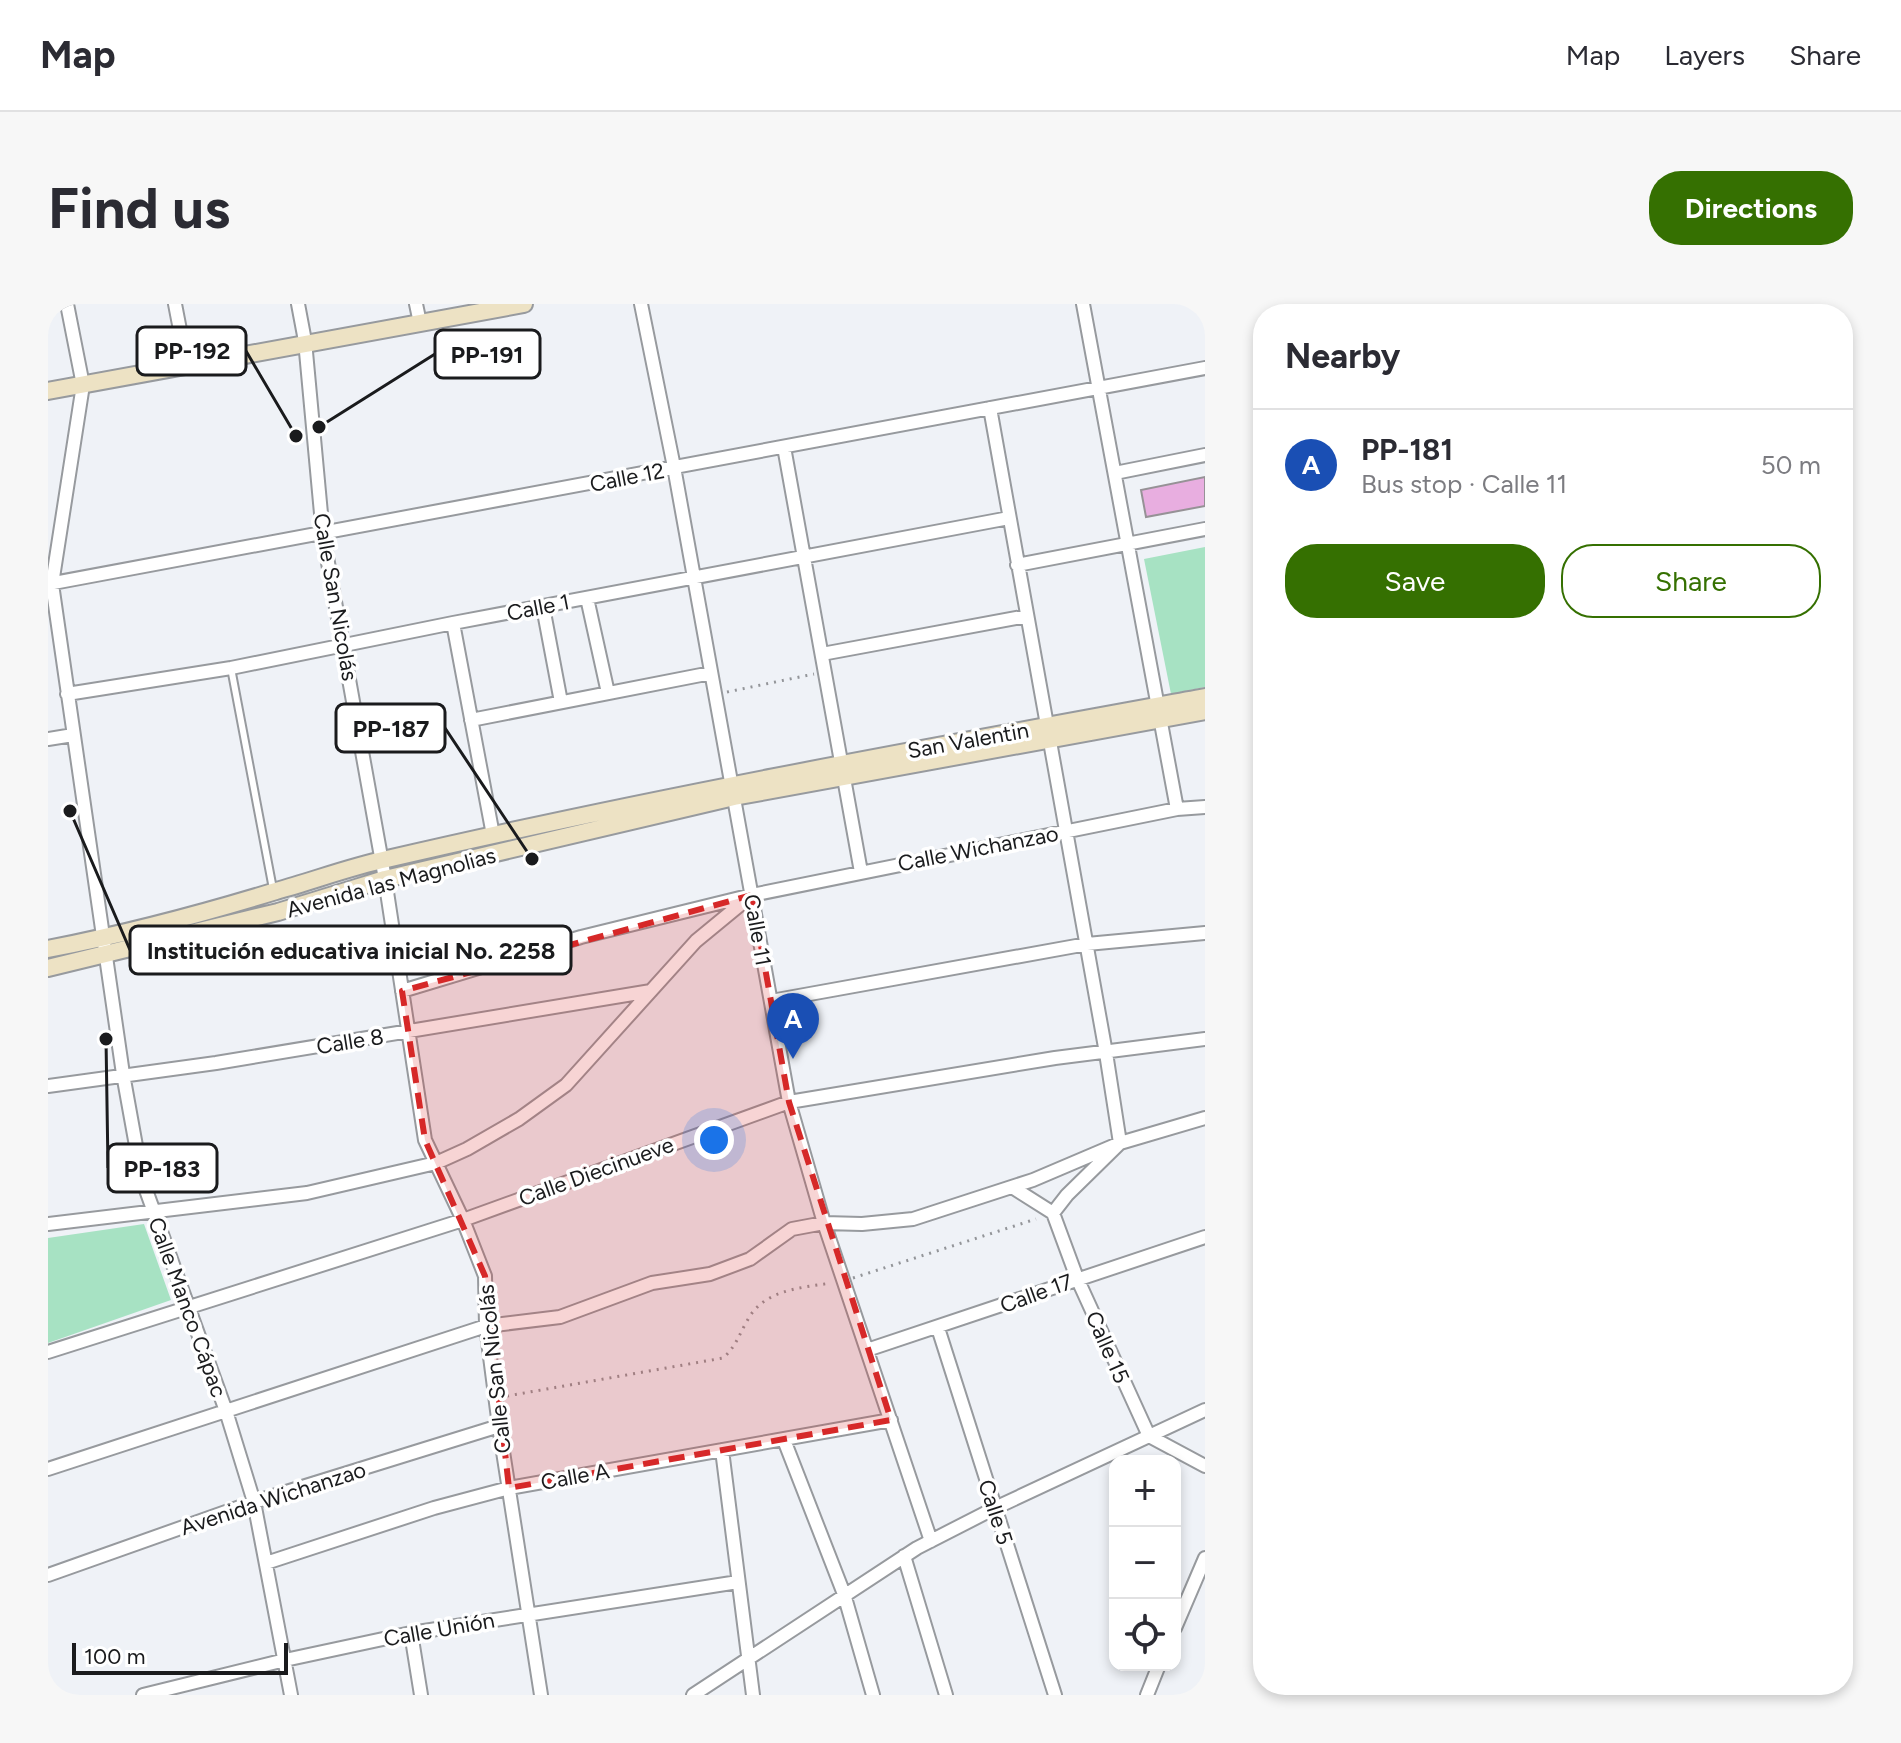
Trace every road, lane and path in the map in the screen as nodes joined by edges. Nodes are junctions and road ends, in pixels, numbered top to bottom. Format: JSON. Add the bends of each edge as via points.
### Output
{"nodes":[{"id":1,"x":67,"y":304,"type":"edge"},
{"id":2,"x":175,"y":304,"type":"edge"},
{"id":3,"x":298,"y":304,"type":"edge"},
{"id":4,"x":416,"y":304,"type":"edge"},
{"id":5,"x":524,"y":304,"type":"edge"},
{"id":6,"x":641,"y":304,"type":"edge"},
{"id":7,"x":1083,"y":304,"type":"edge"},
{"id":8,"x":420,"y":323,"type":"junction"},
{"id":9,"x":305,"y":343,"type":"junction"},
{"id":10,"x":187,"y":366,"type":"junction"},
{"id":11,"x":1205,"y":368,"type":"edge"},
{"id":12,"x":83,"y":385,"type":"junction"},
{"id":13,"x":1099,"y":388,"type":"junction"},
{"id":14,"x":48,"y":391,"type":"edge"},
{"id":15,"x":990,"y":408,"type":"junction"},
{"id":16,"x":784,"y":447,"type":"junction"},
{"id":17,"x":1205,"y":455,"type":"edge"},
{"id":18,"x":674,"y":467,"type":"junction"},
{"id":19,"x":1115,"y":473,"type":"junction"},
{"id":20,"x":1009,"y":518,"type":"junction"},
{"id":21,"x":1205,"y":529,"type":"edge"},
{"id":22,"x":323,"y":535,"type":"junction"},
{"id":23,"x":1128,"y":543,"type":"junction"},
{"id":24,"x":804,"y":556,"type":"junction"},
{"id":25,"x":1017,"y":565,"type":"junction"},
{"id":26,"x":694,"y":577,"type":"junction"},
{"id":27,"x":50,"y":584,"type":"edge"},
{"id":28,"x":587,"y":598,"type":"junction"},
{"id":29,"x":543,"y":607,"type":"junction"},
{"id":30,"x":1027,"y":616,"type":"junction"},
{"id":31,"x":453,"y":623,"type":"junction"},
{"id":32,"x":344,"y":645,"type":"junction"},
{"id":33,"x":822,"y":654,"type":"junction"},
{"id":34,"x":231,"y":668,"type":"junction"},
{"id":35,"x":825,"y":672,"type":"junction"},
{"id":36,"x":711,"y":673,"type":"junction"},
{"id":37,"x":608,"y":693,"type":"junction"},
{"id":38,"x":67,"y":694,"type":"junction"},
{"id":39,"x":715,"y":695,"type":"junction"},
{"id":40,"x":1205,"y":697,"type":"edge"},
{"id":41,"x":561,"y":702,"type":"junction"},
{"id":42,"x":1205,"y":711,"type":"edge"},
{"id":43,"x":1158,"y":712,"type":"junction"},
{"id":44,"x":471,"y":720,"type":"junction"},
{"id":45,"x":1048,"y":732,"type":"junction"},
{"id":46,"x":73,"y":735,"type":"junction"},
{"id":47,"x":48,"y":739,"type":"edge"},
{"id":48,"x":843,"y":770,"type":"junction"},
{"id":49,"x":733,"y":791,"type":"junction"},
{"id":50,"x":1205,"y":807,"type":"edge"},
{"id":51,"x":1177,"y":809,"type":"junction"},
{"id":52,"x":1067,"y":831,"type":"junction"},
{"id":53,"x":493,"y":835,"type":"junction"},
{"id":54,"x":382,"y":860,"type":"junction"},
{"id":55,"x":861,"y":872,"type":"junction"},
{"id":56,"x":385,"y":879,"type":"junction"},
{"id":57,"x":274,"y":892,"type":"junction"},
{"id":58,"x":752,"y":895,"type":"junction"},
{"id":59,"x":1205,"y":933,"type":"edge"},
{"id":60,"x":103,"y":938,"type":"junction"},
{"id":61,"x":1087,"y":944,"type":"junction"},
{"id":62,"x":48,"y":949,"type":"edge"},
{"id":63,"x":105,"y":956,"type":"junction"},
{"id":64,"x":48,"y":968,"type":"edge"},
{"id":65,"x":402,"y":991,"type":"junction"},
{"id":66,"x":651,"y":991,"type":"junction"},
{"id":67,"x":771,"y":1001,"type":"junction"},
{"id":68,"x":408,"y":1031,"type":"junction"},
{"id":69,"x":1205,"y":1039,"type":"edge"},
{"id":70,"x":1106,"y":1053,"type":"junction"},
{"id":71,"x":123,"y":1074,"type":"junction"},
{"id":72,"x":48,"y":1086,"type":"edge"},
{"id":73,"x":789,"y":1102,"type":"junction"},
{"id":74,"x":1205,"y":1118,"type":"edge"},
{"id":75,"x":1120,"y":1143,"type":"junction"},
{"id":76,"x":436,"y":1163,"type":"junction"},
{"id":77,"x":1012,"y":1187,"type":"junction"},
{"id":78,"x":152,"y":1212,"type":"junction"},
{"id":79,"x":1053,"y":1213,"type":"junction"},
{"id":80,"x":463,"y":1220,"type":"junction"},
{"id":81,"x":824,"y":1223,"type":"junction"},
{"id":82,"x":48,"y":1224,"type":"edge"},
{"id":83,"x":1205,"y":1237,"type":"edge"},
{"id":84,"x":1077,"y":1278,"type":"junction"},
{"id":85,"x":844,"y":1281,"type":"junction"},
{"id":86,"x":187,"y":1306,"type":"junction"},
{"id":87,"x":486,"y":1326,"type":"junction"},
{"id":88,"x":938,"y":1328,"type":"junction"},
{"id":89,"x":867,"y":1350,"type":"junction"},
{"id":90,"x":48,"y":1352,"type":"edge"},
{"id":91,"x":495,"y":1398,"type":"junction"},
{"id":92,"x":1205,"y":1410,"type":"edge"},
{"id":93,"x":226,"y":1411,"type":"junction"},
{"id":94,"x":891,"y":1420,"type":"junction"},
{"id":95,"x":499,"y":1426,"type":"junction"},
{"id":96,"x":1149,"y":1436,"type":"junction"},
{"id":97,"x":784,"y":1440,"type":"junction"},
{"id":98,"x":722,"y":1450,"type":"junction"},
{"id":99,"x":1205,"y":1466,"type":"edge"},
{"id":100,"x":48,"y":1469,"type":"edge"},
{"id":101,"x":509,"y":1488,"type":"junction"},
{"id":102,"x":254,"y":1502,"type":"junction"},
{"id":103,"x":995,"y":1508,"type":"junction"},
{"id":104,"x":931,"y":1541,"type":"junction"},
{"id":105,"x":904,"y":1556,"type":"junction"},
{"id":106,"x":1205,"y":1558,"type":"edge"},
{"id":107,"x":266,"y":1563,"type":"junction"},
{"id":108,"x":48,"y":1575,"type":"edge"},
{"id":109,"x":738,"y":1582,"type":"junction"},
{"id":110,"x":844,"y":1594,"type":"junction"},
{"id":111,"x":529,"y":1614,"type":"junction"},
{"id":112,"x":1181,"y":1614,"type":"edge"},
{"id":113,"x":411,"y":1633,"type":"junction"},
{"id":114,"x":748,"y":1659,"type":"junction"},
{"id":115,"x":285,"y":1660,"type":"junction"},
{"id":116,"x":1157,"y":1671,"type":"edge"},
{"id":117,"x":143,"y":1695,"type":"edge"},
{"id":118,"x":291,"y":1695,"type":"edge"},
{"id":119,"x":421,"y":1695,"type":"edge"},
{"id":120,"x":541,"y":1695,"type":"edge"},
{"id":121,"x":693,"y":1695,"type":"edge"},
{"id":122,"x":753,"y":1695,"type":"edge"},
{"id":123,"x":873,"y":1695,"type":"edge"},
{"id":124,"x":946,"y":1695,"type":"edge"},
{"id":125,"x":1055,"y":1695,"type":"edge"},
{"id":126,"x":1147,"y":1695,"type":"edge"}],
"edges":[{"from":1,"to":12,"type":"street"},
{"from":2,"to":10,"type":"street"},
{"from":3,"to":9,"type":"street","name":"Calle San Nicolás"},
{"from":4,"to":8,"type":"street"},
{"from":5,"to":8,"type":"main road"},
{"from":6,"to":18,"type":"street","name":"Calle 11"},
{"from":7,"to":13,"type":"street"},
{"from":8,"to":9,"type":"main road"},
{"from":9,"to":10,"type":"main road"},
{"from":9,"to":22,"type":"street","name":"Calle San Nicolás"},
{"from":10,"to":12,"type":"main road"},
{"from":11,"to":13,"type":"street","name":"Calle 12"},
{"from":12,"to":14,"type":"main road"},
{"from":12,"to":27,"type":"street","name":"Calle Manco Cápac"},
{"from":13,"to":15,"type":"street","name":"Calle 12"},
{"from":13,"to":19,"type":"street"},
{"from":15,"to":16,"type":"street","name":"Calle 12"},
{"from":15,"to":20,"type":"street"},
{"from":16,"to":18,"type":"street","name":"Calle 12"},
{"from":16,"to":24,"type":"street"},
{"from":17,"to":19,"type":"street"},
{"from":18,"to":22,"type":"street","name":"Calle 12"},
{"from":18,"to":26,"type":"street","name":"Calle 11"},
{"from":19,"to":23,"type":"street"},
{"from":20,"to":24,"type":"street","name":"Calle 1"},
{"from":20,"to":25,"type":"street"},
{"from":21,"to":23,"type":"street"},
{"from":22,"to":27,"type":"street","name":"Calle 12"},
{"from":22,"to":32,"type":"street","name":"Calle San Nicolás"},
{"from":23,"to":25,"type":"street"},
{"from":23,"to":43,"type":"street"},
{"from":24,"to":26,"type":"street","name":"Calle 1"},
{"from":24,"to":33,"type":"street"},
{"from":25,"to":30,"type":"street"},
{"from":26,"to":28,"type":"street","name":"Calle 1"},
{"from":26,"to":36,"type":"street","name":"Calle 11"},
{"from":27,"to":38,"type":"street","name":"Calle Manco Cápac"},
{"from":28,"to":29,"type":"street","name":"Calle 1"},
{"from":28,"to":37,"type":"street"},
{"from":29,"to":31,"type":"street","name":"Calle 1"},
{"from":29,"to":41,"type":"street"},
{"from":30,"to":33,"type":"street"},
{"from":30,"to":45,"type":"street"},
{"from":31,"to":32,"type":"street","name":"Calle 1"},
{"from":31,"to":44,"type":"street"},
{"from":32,"to":34,"type":"street","name":"Calle 1"},
{"from":32,"to":54,"type":"street","name":"Calle San Nicolás"},
{"from":33,"to":35,"type":"street"},
{"from":34,"to":38,"type":"street","name":"Calle 1"},
{"from":34,"to":57,"type":"lane"},
{"from":35,"to":39,"type":"path"},
{"from":35,"to":48,"type":"street"},
{"from":36,"to":37,"type":"street"},
{"from":36,"to":39,"type":"street","name":"Calle 11"},
{"from":37,"to":41,"type":"street"},
{"from":38,"to":46,"type":"street","name":"Calle Manco Cápac"},
{"from":39,"to":49,"type":"street","name":"Calle 11"},
{"from":40,"to":43,"type":"main road","name":"San Valentin"},
{"from":41,"to":44,"type":"street"},
{"from":42,"to":43,"type":"main road","name":"San Valentin"},
{"from":43,"to":45,"type":"main road","name":"San Valentin"},
{"from":43,"to":51,"type":"street"},
{"from":44,"to":53,"type":"street"},
{"from":45,"to":48,"type":"main road","name":"San Valentin"},
{"from":45,"to":52,"type":"street"},
{"from":46,"to":47,"type":"street"},
{"from":46,"to":60,"type":"street","name":"Calle Manco Cápac"},
{"from":48,"to":49,"type":"main road","name":"San Valentin"},
{"from":48,"to":55,"type":"street"},
{"from":49,"to":53,"type":"main road","name":"Avenida las Magnolias"},
{"from":49,"to":56,"type":"main road","name":"Avenida las Magnolias"},
{"from":49,"to":58,"type":"street","name":"Calle 11"},
{"from":50,"to":51,"type":"street","name":"Calle Wichanzao"},
{"from":51,"to":52,"type":"street","name":"Calle Wichanzao"},
{"from":52,"to":55,"type":"street","name":"Calle Wichanzao"},
{"from":52,"to":61,"type":"street"},
{"from":53,"to":54,"type":"main road","name":"Avenida las Magnolias"},
{"from":54,"to":56,"type":"street","name":"Calle San Nicolás"},
{"from":54,"to":57,"type":"main road","name":"Avenida las Magnolias"},
{"from":55,"to":58,"type":"street","name":"Calle Wichanzao"},
{"from":56,"to":63,"type":"main road","name":"Avenida las Magnolias"},
{"from":56,"to":65,"type":"street","name":"Calle San Nicolás"},
{"from":57,"to":60,"type":"main road","name":"Avenida las Magnolias"},
{"from":58,"to":65,"type":"street","name":"Calle Wichanzao","via":[[581,937]]},
{"from":58,"to":66,"type":"street","via":[[696,941]]},
{"from":58,"to":67,"type":"street","name":"Calle 11"},
{"from":59,"to":61,"type":"street"},
{"from":60,"to":62,"type":"main road","name":"Avenida las Magnolias"},
{"from":60,"to":63,"type":"street","name":"Calle Manco Cápac"},
{"from":61,"to":67,"type":"street"},
{"from":61,"to":70,"type":"street"},
{"from":63,"to":64,"type":"main road","name":"Avenida las Magnolias"},
{"from":63,"to":71,"type":"street","name":"Calle Manco Cápac"},
{"from":65,"to":68,"type":"street","name":"Calle San Nicolás"},
{"from":66,"to":68,"type":"street","name":"Calle 8"},
{"from":66,"to":76,"type":"street","via":[[566,1085],[519,1119]]},
{"from":67,"to":73,"type":"street","name":"Calle 11"},
{"from":68,"to":71,"type":"street","name":"Calle 8"},
{"from":68,"to":76,"type":"street","name":"Calle San Nicolás","via":[[425,1140]]},
{"from":69,"to":70,"type":"street","name":"Calle Diecinueve"},
{"from":70,"to":73,"type":"street","name":"Calle Diecinueve"},
{"from":70,"to":75,"type":"street"},
{"from":71,"to":72,"type":"street","name":"Calle 8"},
{"from":71,"to":78,"type":"street","name":"Calle Manco Cápac"},
{"from":73,"to":80,"type":"street","name":"Calle Diecinueve"},
{"from":73,"to":81,"type":"street","name":"Calle 11"},
{"from":74,"to":75,"type":"street"},
{"from":75,"to":77,"type":"street"},
{"from":75,"to":79,"type":"street"},
{"from":76,"to":78,"type":"street","via":[[307,1193]]},
{"from":76,"to":80,"type":"street","name":"Calle San Nicolás"},
{"from":77,"to":79,"type":"street"},
{"from":77,"to":81,"type":"street","via":[[913,1219]]},
{"from":78,"to":82,"type":"street"},
{"from":78,"to":86,"type":"street","name":"Calle Manco Cápac"},
{"from":79,"to":84,"type":"street","name":"Calle 15"},
{"from":79,"to":85,"type":"path"},
{"from":80,"to":86,"type":"street","name":"Calle Diecinueve"},
{"from":80,"to":87,"type":"street","name":"Calle San Nicolás","via":[[485,1276]]},
{"from":81,"to":85,"type":"street","name":"Calle 11"},
{"from":81,"to":87,"type":"street","via":[[792,1229],[750,1259],[710,1274],[652,1283],[560,1317]]},
{"from":83,"to":84,"type":"street","name":"Calle 17"},
{"from":84,"to":88,"type":"street","name":"Calle 17"},
{"from":84,"to":96,"type":"street","name":"Calle 15"},
{"from":85,"to":89,"type":"street","name":"Calle 11"},
{"from":85,"to":91,"type":"path","via":[[781,1291],[762,1303],[723,1358]]},
{"from":86,"to":90,"type":"street","name":"Calle Diecinueve"},
{"from":86,"to":93,"type":"street","name":"Calle Manco Cápac"},
{"from":87,"to":91,"type":"street","name":"Calle San Nicolás"},
{"from":87,"to":93,"type":"street"},
{"from":88,"to":89,"type":"street","name":"Calle 17"},
{"from":88,"to":103,"type":"street","name":"Calle 5"},
{"from":89,"to":94,"type":"street","name":"Calle 11"},
{"from":91,"to":95,"type":"street","name":"Calle San Nicolás"},
{"from":92,"to":96,"type":"street"},
{"from":93,"to":100,"type":"street"},
{"from":93,"to":102,"type":"street","name":"Calle Manco Cápac"},
{"from":94,"to":97,"type":"street","name":"Calle A"},
{"from":94,"to":104,"type":"street","name":"Calle 11"},
{"from":95,"to":101,"type":"street","name":"Calle San Nicolás"},
{"from":95,"to":102,"type":"street","name":"Avenida Wichanzao"},
{"from":96,"to":99,"type":"street"},
{"from":96,"to":103,"type":"street"},
{"from":97,"to":98,"type":"street","name":"Calle A"},
{"from":97,"to":110,"type":"street"},
{"from":98,"to":101,"type":"street","name":"Calle A"},
{"from":98,"to":109,"type":"street"},
{"from":101,"to":107,"type":"street","name":"Calle A"},
{"from":101,"to":111,"type":"street","name":"Calle San Nicolás"},
{"from":102,"to":107,"type":"street","name":"Calle Manco Cápac"},
{"from":102,"to":108,"type":"street","name":"Avenida Wichanzao"},
{"from":103,"to":104,"type":"street"},
{"from":103,"to":125,"type":"street","name":"Calle 5"},
{"from":104,"to":105,"type":"street"},
{"from":105,"to":110,"type":"street"},
{"from":105,"to":124,"type":"street"},
{"from":106,"to":112,"type":"street"},
{"from":107,"to":115,"type":"street","name":"Calle Manco Cápac"},
{"from":109,"to":111,"type":"street","name":"Calle Unión"},
{"from":109,"to":114,"type":"street"},
{"from":110,"to":114,"type":"street"},
{"from":110,"to":123,"type":"street"},
{"from":111,"to":113,"type":"street","name":"Calle Unión"},
{"from":111,"to":120,"type":"street","name":"Calle San Nicolás"},
{"from":113,"to":115,"type":"street","name":"Calle Unión"},
{"from":113,"to":119,"type":"street"},
{"from":114,"to":121,"type":"street"},
{"from":114,"to":122,"type":"street"},
{"from":115,"to":117,"type":"street","name":"Calle Unión"},
{"from":115,"to":118,"type":"street","name":"Calle Manco Cápac"},
{"from":116,"to":126,"type":"street"}]}
